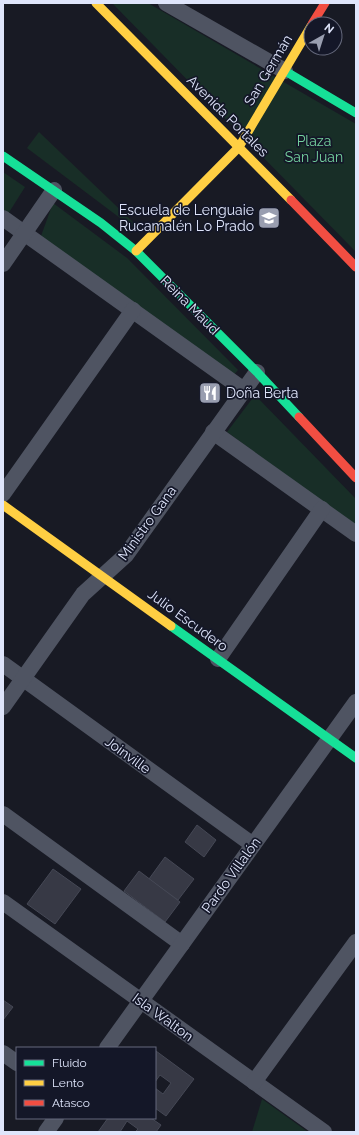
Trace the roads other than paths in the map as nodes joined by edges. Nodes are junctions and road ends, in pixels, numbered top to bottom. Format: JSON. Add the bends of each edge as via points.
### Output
{"nodes":[{"id":1,"x":96,"y":3,"type":"edge"},
{"id":2,"x":166,"y":3,"type":"edge"},
{"id":3,"x":325,"y":3,"type":"edge"},
{"id":4,"x":317,"y":16,"type":"edge"},
{"id":5,"x":303,"y":40,"type":"edge"},
{"id":6,"x":285,"y":71,"type":"junction"},
{"id":7,"x":356,"y":113,"type":"edge"},
{"id":8,"x":239,"y":147,"type":"junction"},
{"id":9,"x":3,"y":156,"type":"edge"},
{"id":10,"x":54,"y":190,"type":"junction"},
{"id":11,"x":3,"y":218,"type":"edge"},
{"id":12,"x":24,"y":233,"type":"junction"},
{"id":13,"x":136,"y":251,"type":"junction"},
{"id":14,"x":3,"y":264,"type":"edge"},
{"id":15,"x":356,"y":267,"type":"edge"},
{"id":16,"x":133,"y":310,"type":"junction"},
{"id":17,"x":257,"y":372,"type":"junction"},
{"id":18,"x":244,"y":390,"type":"junction"},
{"id":19,"x":213,"y":432,"type":"junction"},
{"id":20,"x":356,"y":478,"type":"edge"},
{"id":21,"x":3,"y":494,"type":"edge"},
{"id":22,"x":3,"y":504,"type":"edge"},
{"id":23,"x":322,"y":509,"type":"junction"},
{"id":24,"x":356,"y":534,"type":"edge"},
{"id":25,"x":103,"y":576,"type":"junction"},
{"id":26,"x":218,"y":659,"type":"junction"},
{"id":27,"x":3,"y":664,"type":"edge"},
{"id":28,"x":23,"y":679,"type":"junction"},
{"id":29,"x":356,"y":702,"type":"edge"},
{"id":30,"x":3,"y":707,"type":"edge"},
{"id":31,"x":329,"y":739,"type":"junction"},
{"id":32,"x":356,"y":758,"type":"edge"},
{"id":33,"x":3,"y":814,"type":"edge"},
{"id":34,"x":253,"y":845,"type":"junction"},
{"id":35,"x":3,"y":902,"type":"edge"},
{"id":36,"x":356,"y":942,"type":"edge"},
{"id":37,"x":182,"y":944,"type":"junction"},
{"id":38,"x":141,"y":1001,"type":"junction"},
{"id":39,"x":108,"y":1047,"type":"edge"},
{"id":40,"x":3,"y":1053,"type":"edge"},
{"id":41,"x":16,"y":1062,"type":"edge"},
{"id":42,"x":254,"y":1082,"type":"junction"},
{"id":43,"x":55,"y":1119,"type":"edge"},
{"id":44,"x":46,"y":1132,"type":"edge"},
{"id":45,"x":324,"y":1132,"type":"edge"}],
"edges":[{"from":1,"to":8,"type":"street","name":"Avenida Portales"},
{"from":2,"to":6,"type":"street"},
{"from":3,"to":4,"type":"street","name":"San Germán"},
{"from":5,"to":6,"type":"street","name":"San Germán"},
{"from":6,"to":7,"type":"street"},
{"from":6,"to":8,"type":"street","name":"San Germán"},
{"from":8,"to":13,"type":"street","name":"San Germán"},
{"from":8,"to":15,"type":"street","name":"Avenida Portales"},
{"from":9,"to":10,"type":"street","name":"Reina Maud"},
{"from":10,"to":12,"type":"street"},
{"from":10,"to":13,"type":"street","name":"Reina Maud"},
{"from":11,"to":12,"type":"street"},
{"from":12,"to":14,"type":"street"},
{"from":12,"to":16,"type":"street"},
{"from":13,"to":17,"type":"street","name":"Reina Maud"},
{"from":16,"to":18,"type":"street"},
{"from":16,"to":21,"type":"street"},
{"from":17,"to":18,"type":"street","name":"Ministro Gana"},
{"from":17,"to":20,"type":"street","name":"Reina Maud"},
{"from":18,"to":19,"type":"street","name":"Ministro Gana"},
{"from":19,"to":23,"type":"street"},
{"from":19,"to":25,"type":"street","name":"Ministro Gana","via":[[126,555]]},
{"from":22,"to":25,"type":"street","name":"Julio Escudero"},
{"from":23,"to":24,"type":"street"},
{"from":23,"to":26,"type":"street"},
{"from":25,"to":26,"type":"street","name":"Julio Escudero"},
{"from":25,"to":28,"type":"street","name":"Ministro Gana","via":[[83,594]]},
{"from":26,"to":31,"type":"street","name":"Julio Escudero"},
{"from":27,"to":28,"type":"street","name":"Joinville"},
{"from":28,"to":30,"type":"street","name":"Ministro Gana"},
{"from":28,"to":34,"type":"street","name":"Joinville"},
{"from":29,"to":31,"type":"street","name":"Pardo Villalón"},
{"from":31,"to":32,"type":"street","name":"Julio Escudero"},
{"from":31,"to":34,"type":"street","name":"Pardo Villalón"},
{"from":33,"to":37,"type":"street"},
{"from":34,"to":37,"type":"street","name":"Pardo Villalón"},
{"from":35,"to":38,"type":"street","name":"Isla Walton"},
{"from":36,"to":42,"type":"street"},
{"from":37,"to":38,"type":"street","name":"Pardo Villalón"},
{"from":38,"to":39,"type":"street","name":"Pardo Villalón"},
{"from":38,"to":42,"type":"street","name":"Isla Walton"},
{"from":40,"to":41,"type":"street"},
{"from":42,"to":45,"type":"street","name":"Isla Walton"},
{"from":43,"to":44,"type":"street"}]}
